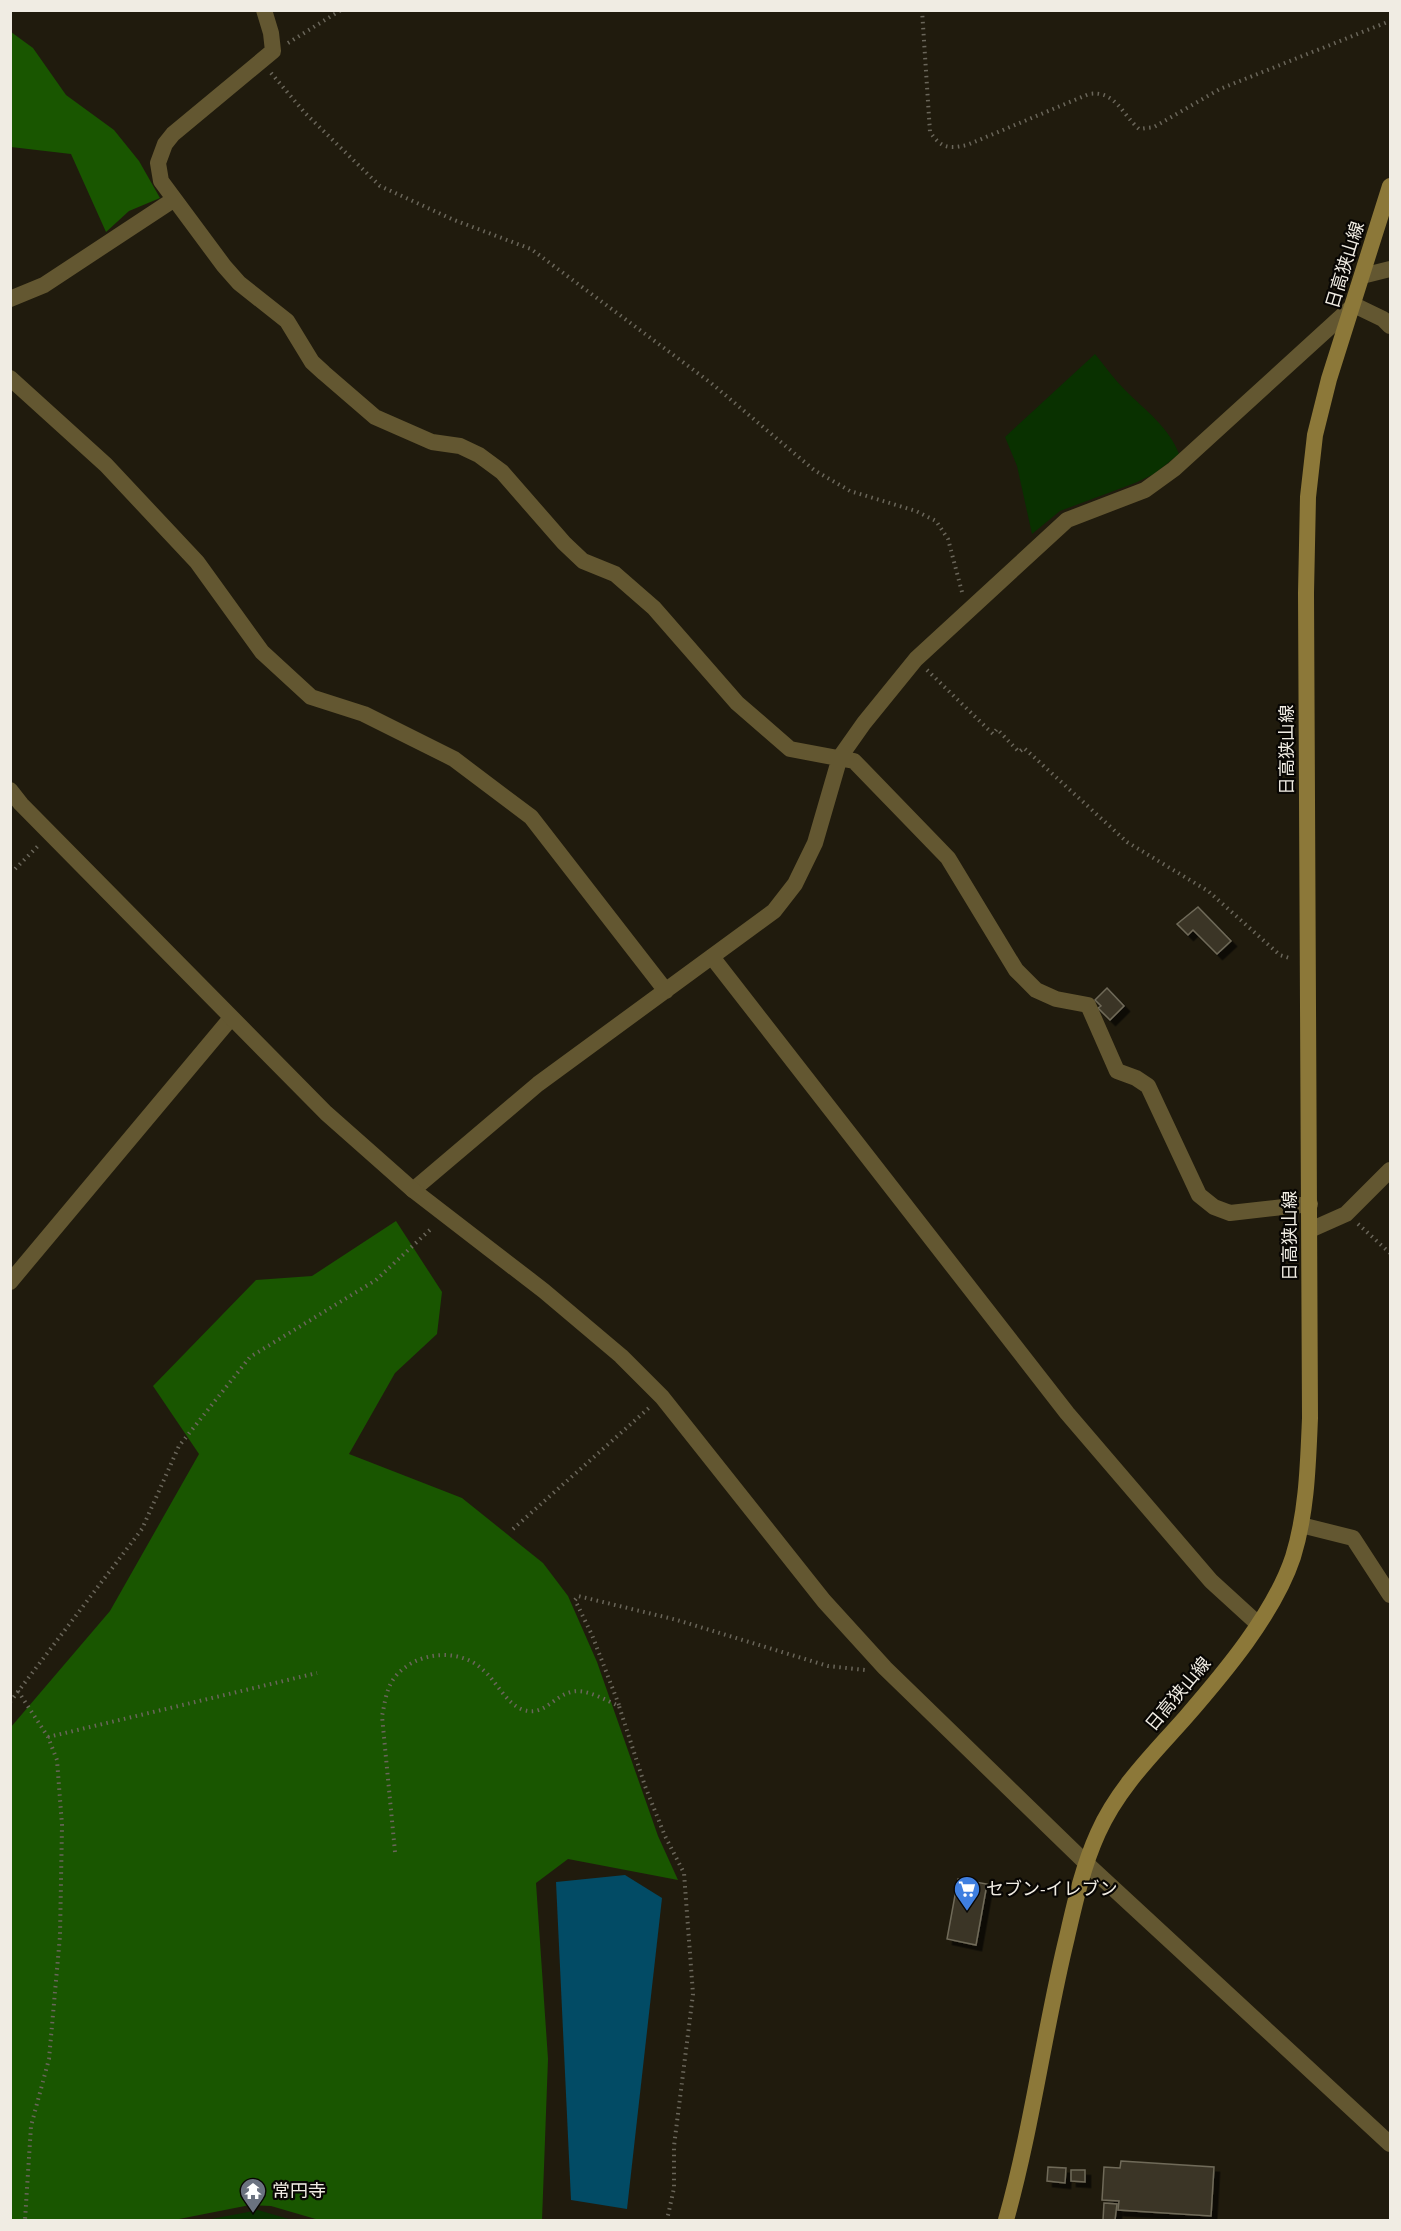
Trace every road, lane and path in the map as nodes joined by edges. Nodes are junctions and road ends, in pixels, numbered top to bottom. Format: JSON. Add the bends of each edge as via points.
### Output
{"nodes":[{"id":1,"x":264,"y":10,"type":"edge"},
{"id":2,"x":341,"y":10,"type":"edge"},
{"id":3,"x":922,"y":10,"type":"edge"},
{"id":4,"x":1390,"y":21,"type":"edge"},
{"id":5,"x":267,"y":56,"type":"junction"},
{"id":6,"x":1390,"y":186,"type":"edge"},
{"id":7,"x":173,"y":200,"type":"junction"},
{"id":8,"x":1390,"y":269,"type":"edge"},
{"id":9,"x":1362,"y":276,"type":"junction"},
{"id":10,"x":10,"y":298,"type":"edge"},
{"id":11,"x":1354,"y":305,"type":"junction"},
{"id":12,"x":1390,"y":326,"type":"edge"},
{"id":13,"x":10,"y":378,"type":"edge"},
{"id":14,"x":967,"y":610,"type":"junction"},
{"id":15,"x":916,"y":659,"type":"junction"},
{"id":16,"x":840,"y":757,"type":"junction"},
{"id":17,"x":10,"y":790,"type":"edge"},
{"id":18,"x":50,"y":834,"type":"junction"},
{"id":19,"x":10,"y":866,"type":"edge"},
{"id":20,"x":712,"y":957,"type":"junction"},
{"id":21,"x":1307,"y":960,"type":"junction"},
{"id":22,"x":666,"y":991,"type":"junction"},
{"id":23,"x":231,"y":1018,"type":"junction"},
{"id":24,"x":1390,"y":1170,"type":"edge"},
{"id":25,"x":413,"y":1190,"type":"junction"},
{"id":26,"x":1310,"y":1204,"type":"junction"},
{"id":27,"x":1346,"y":1214,"type":"junction"},
{"id":28,"x":444,"y":1216,"type":"junction"},
{"id":29,"x":1310,"y":1230,"type":"junction"},
{"id":30,"x":1390,"y":1253,"type":"edge"},
{"id":31,"x":10,"y":1282,"type":"edge"},
{"id":32,"x":662,"y":1397,"type":"junction"},
{"id":33,"x":1301,"y":1525,"type":"junction"},
{"id":34,"x":513,"y":1529,"type":"dead end"},
{"id":35,"x":1390,"y":1595,"type":"edge"},
{"id":36,"x":1257,"y":1623,"type":"junction"},
{"id":37,"x":885,"y":1668,"type":"junction"},
{"id":38,"x":317,"y":1673,"type":"dead end"},
{"id":39,"x":18,"y":1691,"type":"junction"},
{"id":40,"x":10,"y":1702,"type":"edge"},
{"id":41,"x":619,"y":1706,"type":"junction"},
{"id":42,"x":48,"y":1737,"type":"junction"},
{"id":43,"x":394,"y":1852,"type":"dead end"},
{"id":44,"x":1087,"y":1864,"type":"junction"},
{"id":45,"x":1390,"y":2144,"type":"edge"},
{"id":46,"x":25,"y":2220,"type":"edge"},
{"id":47,"x":667,"y":2220,"type":"edge"},
{"id":48,"x":1006,"y":2220,"type":"edge"}],
"edges":[{"from":1,"to":5,"type":"street","via":[[272,33]]},
{"from":2,"to":5,"type":"path"},
{"from":3,"to":4,"type":"path","via":[[930,132],[938,144],[948,149],[1100,92],[1114,99],[1139,129],[1155,128],[1220,89]]},
{"from":5,"to":7,"type":"street","via":[[165,144],[158,163],[161,181]]},
{"from":5,"to":14,"type":"path","via":[[304,112],[380,186],[531,249],[711,383],[814,470],[850,491],[936,521],[948,539]]},
{"from":6,"to":9,"type":"main road","name":"日高狭山線"},
{"from":7,"to":10,"type":"street","via":[[44,285]]},
{"from":7,"to":16,"type":"street","via":[[239,283],[287,321],[312,362],[375,417],[432,442],[460,446],[479,454],[502,472],[583,561],[615,574],[654,608],[737,703],[790,749]]},
{"from":8,"to":9,"type":"street"},
{"from":9,"to":11,"type":"main road","name":"日高狭山線"},
{"from":11,"to":12,"type":"street"},
{"from":11,"to":14,"type":"street","via":[[1174,469],[1145,490],[1067,520]]},
{"from":11,"to":21,"type":"main road","name":"日高狭山線","via":[[1315,435],[1308,497]]},
{"from":13,"to":22,"type":"street","via":[[106,465],[197,562],[262,652],[311,697],[364,714],[454,759],[531,817]]},
{"from":14,"to":15,"type":"street"},
{"from":15,"to":16,"type":"street"},
{"from":15,"to":21,"type":"path","via":[[993,734],[997,729],[1019,752],[1024,748],[1127,842],[1208,891],[1280,955]]},
{"from":16,"to":20,"type":"street","via":[[815,843],[795,884],[774,911]]},
{"from":16,"to":26,"type":"street","via":[[854,761],[948,858],[1016,970],[1036,990],[1056,999],[1088,1005],[1117,1071],[1148,1086],[1199,1194],[1214,1207],[1230,1213]]},
{"from":17,"to":18,"type":"street"},
{"from":18,"to":19,"type":"path","via":[[15,869]]},
{"from":18,"to":23,"type":"street"},
{"from":20,"to":22,"type":"street"},
{"from":20,"to":36,"type":"street","via":[[1067,1413],[1211,1581]]},
{"from":21,"to":26,"type":"main road","name":"日高狭山線"},
{"from":22,"to":25,"type":"street","via":[[538,1084]]},
{"from":23,"to":25,"type":"street","via":[[326,1113]]},
{"from":23,"to":31,"type":"street"},
{"from":24,"to":27,"type":"street"},
{"from":25,"to":28,"type":"street"},
{"from":26,"to":29,"type":"main road","name":"日高狭山線"},
{"from":27,"to":29,"type":"street"},
{"from":27,"to":30,"type":"path"},
{"from":28,"to":32,"type":"street","via":[[544,1291]]},
{"from":28,"to":39,"type":"path","via":[[376,1280],[250,1357],[179,1446],[142,1529]]},
{"from":29,"to":33,"type":"main road","name":"日高狭山線","via":[[1310,1418]]},
{"from":32,"to":34,"type":"path"},
{"from":32,"to":37,"type":"street","via":[[824,1602]]},
{"from":33,"to":35,"type":"street","via":[[1353,1538]]},
{"from":33,"to":36,"type":"main road","name":"日高狭山線","via":[[1293,1557]]},
{"from":36,"to":44,"type":"main road","name":"日高狭山線","via":[[1214,1684],[1114,1802]]},
{"from":37,"to":41,"type":"path","via":[[858,1671],[828,1666],[677,1620],[578,1596],[575,1600]]},
{"from":37,"to":44,"type":"street"},
{"from":38,"to":42,"type":"path"},
{"from":39,"to":40,"type":"path"},
{"from":39,"to":42,"type":"path"},
{"from":41,"to":43,"type":"path","via":[[584,1692],[570,1692],[540,1711],[521,1709],[471,1661],[440,1655],[407,1666],[394,1678],[382,1716]]},
{"from":41,"to":47,"type":"path","via":[[645,1786],[684,1873],[693,1994],[674,2146],[674,2188]]},
{"from":42,"to":46,"type":"path","via":[[57,1760],[62,1825],[60,1936],[49,2059],[31,2126]]},
{"from":44,"to":45,"type":"street"},
{"from":44,"to":48,"type":"main road","name":"日高狭山線","via":[[1060,1966]]}]}
